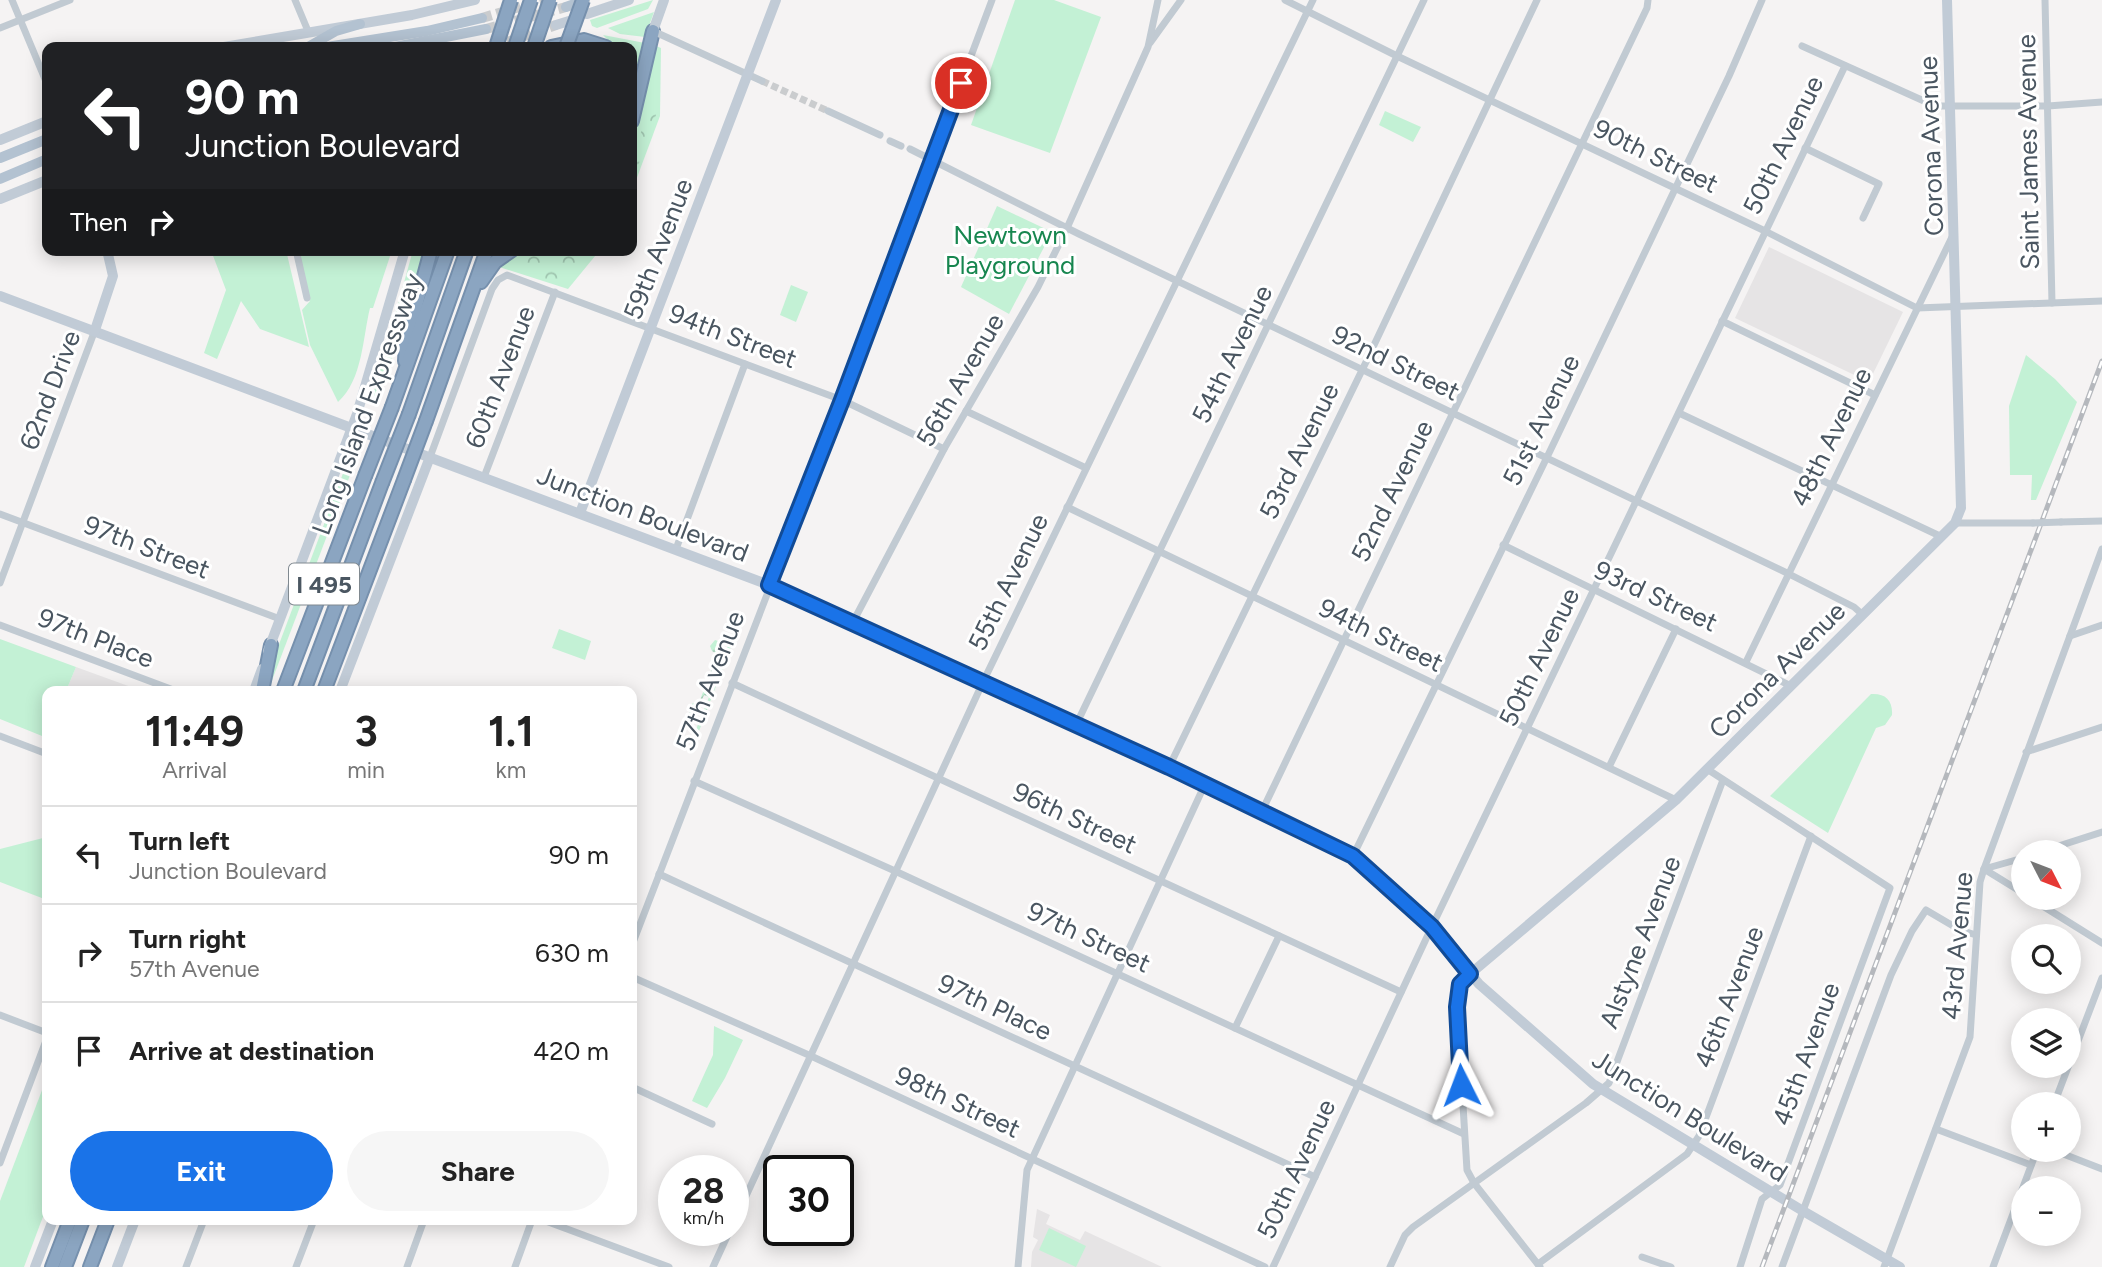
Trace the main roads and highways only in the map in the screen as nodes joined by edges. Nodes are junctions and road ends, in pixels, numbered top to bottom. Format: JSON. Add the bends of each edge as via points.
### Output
{"nodes":[{"id":1,"x":475,"y":0,"type":"edge"},
{"id":2,"x":505,"y":0,"type":"edge"},
{"id":3,"x":512,"y":0,"type":"edge"},
{"id":4,"x":531,"y":0,"type":"edge"},
{"id":5,"x":550,"y":0,"type":"edge"},
{"id":6,"x":584,"y":0,"type":"edge"},
{"id":7,"x":629,"y":0,"type":"edge"},
{"id":8,"x":664,"y":0,"type":"edge"},
{"id":9,"x":776,"y":0,"type":"edge"},
{"id":10,"x":1947,"y":0,"type":"edge"},
{"id":11,"x":566,"y":7,"type":"dead end"},
{"id":12,"x":587,"y":14,"type":"dead end"},
{"id":13,"x":569,"y":21,"type":"dead end"},
{"id":14,"x":360,"y":24,"type":"junction"},
{"id":15,"x":556,"y":25,"type":"tunnel mouth"},
{"id":16,"x":653,"y":31,"type":"joint"},
{"id":17,"x":250,"y":42,"type":"edge"},
{"id":18,"x":317,"y":42,"type":"edge"},
{"id":19,"x":358,"y":42,"type":"edge"},
{"id":20,"x":414,"y":42,"type":"edge"},
{"id":21,"x":495,"y":42,"type":"edge"},
{"id":22,"x":496,"y":42,"type":"edge"},
{"id":23,"x":517,"y":42,"type":"edge"},
{"id":24,"x":536,"y":42,"type":"edge"},
{"id":25,"x":568,"y":42,"type":"edge"},
{"id":26,"x":637,"y":100,"type":"edge"},
{"id":27,"x":42,"y":123,"type":"edge"},
{"id":28,"x":0,"y":140,"type":"edge"},
{"id":29,"x":42,"y":141,"type":"edge"},
{"id":30,"x":1,"y":158,"type":"edge"},
{"id":31,"x":42,"y":161,"type":"edge"},
{"id":32,"x":0,"y":179,"type":"edge"},
{"id":33,"x":42,"y":182,"type":"edge"},
{"id":34,"x":0,"y":199,"type":"edge"},
{"id":35,"x":108,"y":256,"type":"edge"},
{"id":36,"x":403,"y":256,"type":"edge"},
{"id":37,"x":429,"y":256,"type":"edge"},
{"id":38,"x":446,"y":256,"type":"edge"},
{"id":39,"x":465,"y":256,"type":"edge"},
{"id":40,"x":486,"y":256,"type":"edge"},
{"id":41,"x":504,"y":256,"type":"edge"},
{"id":42,"x":0,"y":296,"type":"edge"},
{"id":43,"x":95,"y":330,"type":"junction"},
{"id":44,"x":405,"y":372,"type":"junction"},
{"id":45,"x":438,"y":390,"type":"junction"},
{"id":46,"x":352,"y":427,"type":"junction"},
{"id":47,"x":430,"y":457,"type":"junction"},
{"id":48,"x":580,"y":513,"type":"junction"},
{"id":49,"x":271,"y":645,"type":"junction"},
{"id":50,"x":256,"y":686,"type":"edge"},
{"id":51,"x":263,"y":686,"type":"edge"},
{"id":52,"x":285,"y":686,"type":"edge"},
{"id":53,"x":306,"y":686,"type":"edge"},
{"id":54,"x":326,"y":686,"type":"edge"},
{"id":55,"x":342,"y":686,"type":"edge"},
{"id":56,"x":1470,"y":974,"type":"junction"},
{"id":57,"x":51,"y":1225,"type":"edge"},
{"id":58,"x":68,"y":1225,"type":"edge"},
{"id":59,"x":81,"y":1225,"type":"edge"},
{"id":60,"x":106,"y":1225,"type":"edge"},
{"id":61,"x":133,"y":1225,"type":"edge"},
{"id":62,"x":1885,"y":1263,"type":"edge"},
{"id":63,"x":35,"y":1267,"type":"edge"},
{"id":64,"x":52,"y":1267,"type":"edge"},
{"id":65,"x":65,"y":1267,"type":"edge"},
{"id":66,"x":90,"y":1267,"type":"edge"},
{"id":67,"x":117,"y":1267,"type":"edge"},
{"id":68,"x":1900,"y":1267,"type":"edge"}],
"edges":[{"from":1,"to":14,"type":"main road"},
{"from":2,"to":21,"type":"main road"},
{"from":3,"to":22,"type":"highway","bridge":true},
{"from":4,"to":23,"type":"highway","bridge":true},
{"from":5,"to":24,"type":"highway","bridge":true},
{"from":6,"to":11,"type":"main road"},
{"from":6,"to":25,"type":"highway","bridge":true},
{"from":7,"to":12,"type":"main road"},
{"from":8,"to":16,"type":"main road"},
{"from":9,"to":48,"type":"main road","name":"59th Avenue"},
{"from":10,"to":56,"type":"main road","name":"Corona Avenue","via":[[1961,508],[1955,523],[1676,800]]},
{"from":13,"to":15,"type":"main road"},
{"from":14,"to":17,"type":"main road"},
{"from":14,"to":18,"type":"main road"},
{"from":16,"to":26,"type":"highway"},
{"from":19,"to":20,"type":"main road","via":[[484,24]]},
{"from":27,"to":28,"type":"main road"},
{"from":29,"to":30,"type":"main road"},
{"from":31,"to":32,"type":"main road"},
{"from":33,"to":34,"type":"main road"},
{"from":35,"to":43,"type":"main road","name":"62nd Drive","via":[[113,276]]},
{"from":36,"to":46,"type":"main road"},
{"from":37,"to":44,"type":"highway","via":[[406,343]]},
{"from":38,"to":44,"type":"highway","name":"Long Island Expressway","number":"I 495"},
{"from":39,"to":53,"type":"highway","name":"Long Island Expressway","number":"I 495","bridge":true},
{"from":40,"to":45,"type":"highway"},
{"from":41,"to":45,"type":"highway","via":[[482,281]]},
{"from":42,"to":43,"type":"main road","name":"Junction Boulevard"},
{"from":43,"to":46,"type":"main road","name":"Junction Boulevard"},
{"from":44,"to":52,"type":"highway","name":"Long Island Expressway","number":"I 495","bridge":true},
{"from":45,"to":54,"type":"highway","bridge":true},
{"from":46,"to":47,"type":"main road","name":"Junction Boulevard"},
{"from":46,"to":49,"type":"main road"},
{"from":47,"to":48,"type":"main road","name":"Junction Boulevard"},
{"from":47,"to":55,"type":"main road"},
{"from":48,"to":56,"type":"main road","name":"Junction Boulevard","via":[[853,622],[1353,856],[1432,927]]},
{"from":49,"to":50,"type":"main road"},
{"from":49,"to":51,"type":"highway"},
{"from":56,"to":62,"type":"main road","name":"Junction Boulevard","via":[[1602,1090]]},
{"from":57,"to":63,"type":"main road"},
{"from":58,"to":64,"type":"highway"},
{"from":59,"to":65,"type":"highway"},
{"from":60,"to":66,"type":"highway"},
{"from":61,"to":67,"type":"main road"},
{"from":62,"to":68,"type":"main road","name":"Junction Boulevard"}]}
